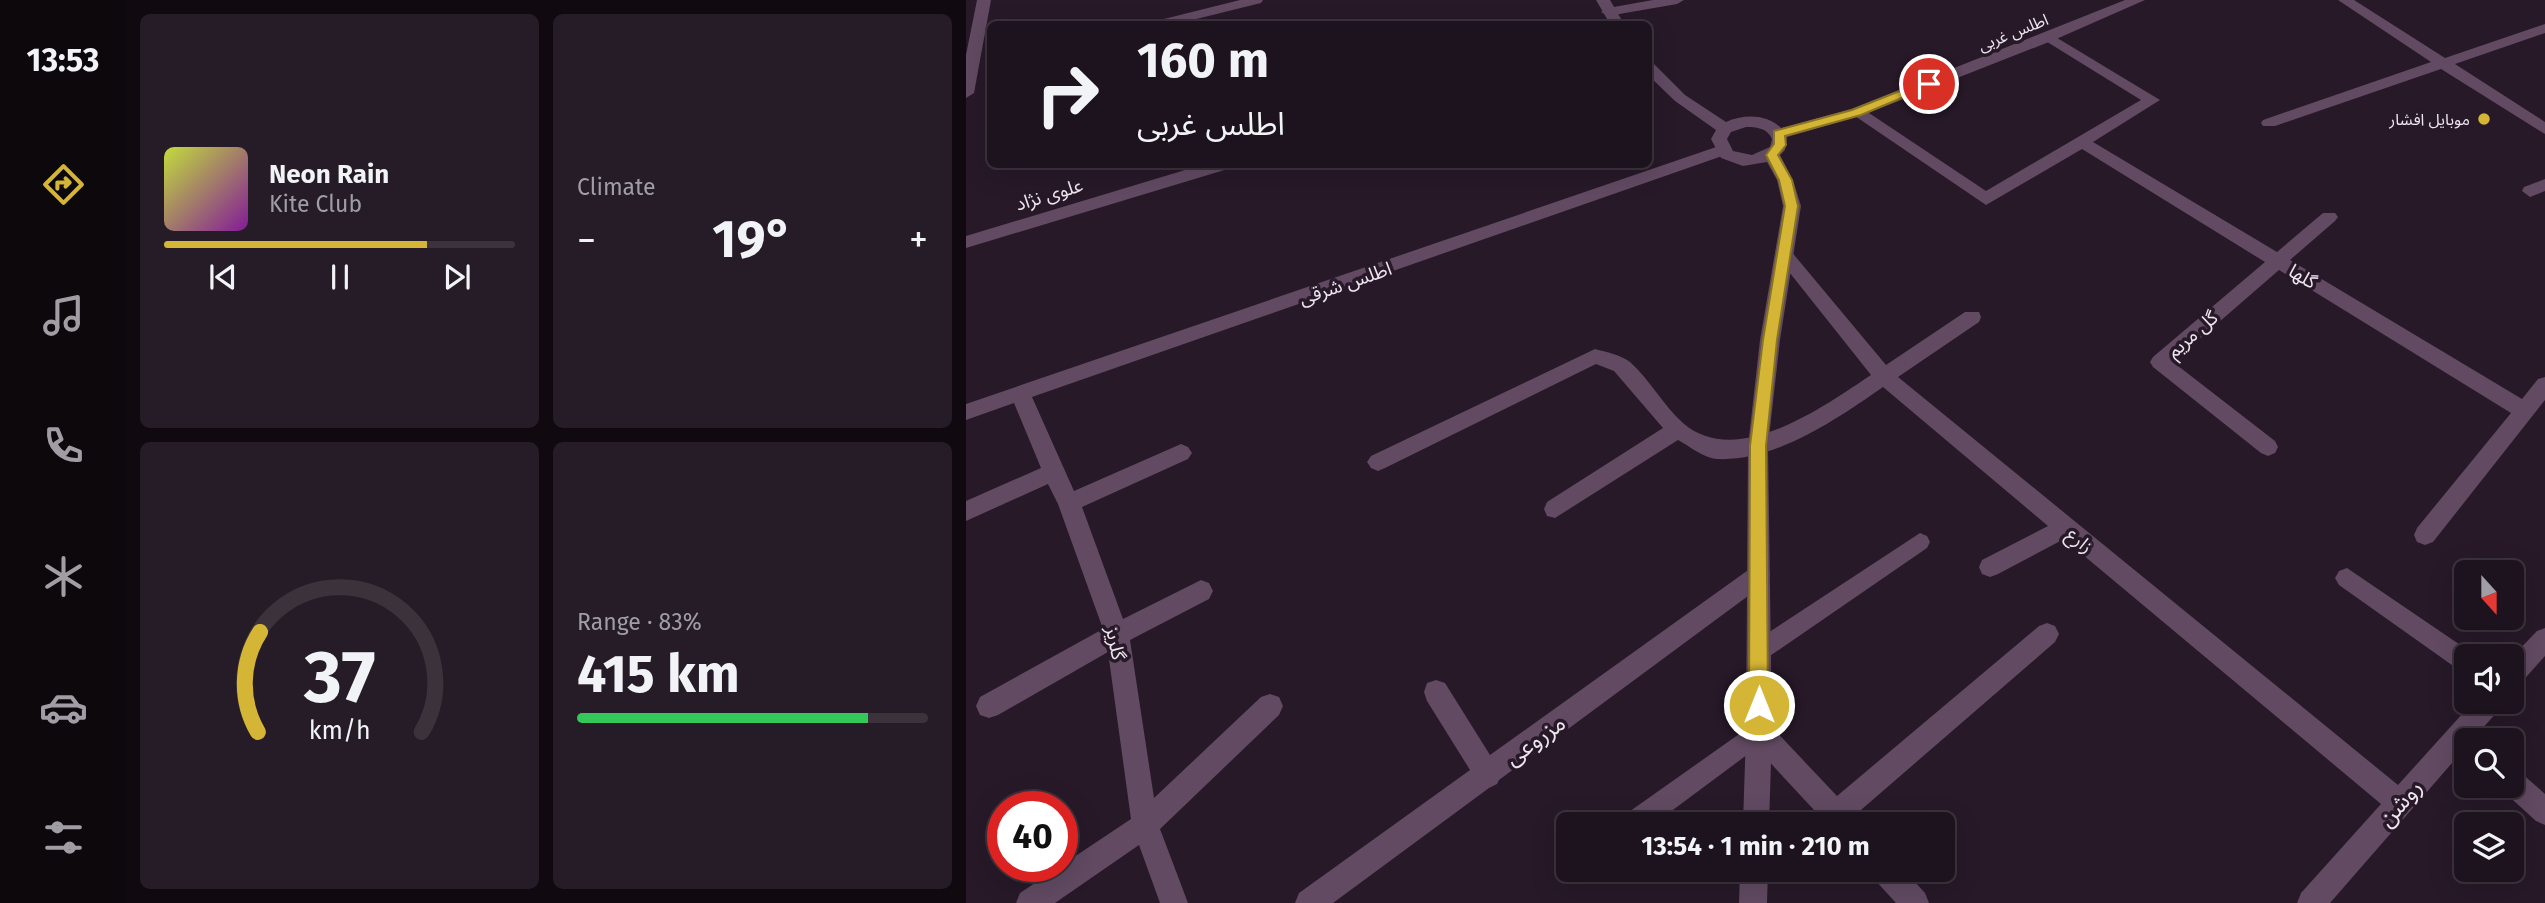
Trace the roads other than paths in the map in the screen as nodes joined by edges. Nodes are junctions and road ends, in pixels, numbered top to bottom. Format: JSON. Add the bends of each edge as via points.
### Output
{"nodes":[{"id":1,"x":984,"y":0,"type":"edge"},
{"id":2,"x":1256,"y":0,"type":"edge"},
{"id":3,"x":1677,"y":0,"type":"edge"},
{"id":4,"x":2117,"y":0,"type":"edge"},
{"id":5,"x":2138,"y":0,"type":"edge"},
{"id":6,"x":2345,"y":0,"type":"edge"},
{"id":7,"x":1605,"y":6,"type":"edge"},
{"id":8,"x":2099,"y":13,"type":"junction"},
{"id":9,"x":1173,"y":21,"type":"edge"},
{"id":10,"x":1615,"y":21,"type":"edge"},
{"id":11,"x":2545,"y":28,"type":"edge"},
{"id":12,"x":2049,"y":37,"type":"junction"},
{"id":13,"x":2441,"y":63,"type":"junction"},
{"id":14,"x":1652,"y":70,"type":"edge"},
{"id":15,"x":966,"y":93,"type":"edge"},
{"id":16,"x":1857,"y":112,"type":"junction"},
{"id":17,"x":2269,"y":124,"type":"dead end"},
{"id":18,"x":1725,"y":129,"type":"junction"},
{"id":19,"x":2545,"y":129,"type":"edge"},
{"id":20,"x":2082,"y":142,"type":"junction"},
{"id":21,"x":1775,"y":144,"type":"junction"},
{"id":22,"x":1722,"y":150,"type":"junction"},
{"id":23,"x":1212,"y":168,"type":"edge"},
{"id":24,"x":2329,"y":217,"type":"dead end"},
{"id":25,"x":966,"y":242,"type":"edge"},
{"id":26,"x":1784,"y":254,"type":"junction"},
{"id":27,"x":2276,"y":260,"type":"junction"},
{"id":28,"x":1972,"y":317,"type":"dead end"},
{"id":29,"x":1884,"y":377,"type":"junction"},
{"id":30,"x":2545,"y":385,"type":"edge"},
{"id":31,"x":1020,"y":393,"type":"junction"},
{"id":32,"x":2524,"y":411,"type":"junction"},
{"id":33,"x":966,"y":412,"type":"edge"},
{"id":34,"x":1677,"y":430,"type":"junction"},
{"id":35,"x":1758,"y":446,"type":"junction"},
{"id":36,"x":2268,"y":447,"type":"dead end"},
{"id":37,"x":1181,"y":453,"type":"dead end"},
{"id":38,"x":1378,"y":461,"type":"dead end"},
{"id":39,"x":1053,"y":472,"type":"junction"},
{"id":40,"x":1069,"y":503,"type":"junction"},
{"id":41,"x":1555,"y":509,"type":"dead end"},
{"id":42,"x":966,"y":511,"type":"edge"},
{"id":43,"x":2065,"y":528,"type":"junction"},
{"id":44,"x":2425,"y":535,"type":"dead end"},
{"id":45,"x":1920,"y":542,"type":"dead end"},
{"id":46,"x":1990,"y":567,"type":"dead end"},
{"id":47,"x":1759,"y":575,"type":"junction"},
{"id":48,"x":2347,"y":578,"type":"dead end"},
{"id":49,"x":1201,"y":591,"type":"dead end"},
{"id":50,"x":1116,"y":634,"type":"junction"},
{"id":51,"x":2047,"y":634,"type":"dead end"},
{"id":52,"x":2545,"y":639,"type":"edge"},
{"id":53,"x":1759,"y":651,"type":"junction"},
{"id":54,"x":2454,"y":654,"type":"edge"},
{"id":55,"x":2524,"y":662,"type":"edge"},
{"id":56,"x":1436,"y":692,"type":"dead end"},
{"id":57,"x":989,"y":706,"type":"dead end"},
{"id":58,"x":1270,"y":706,"type":"dead end"},
{"id":59,"x":1759,"y":732,"type":"junction"},
{"id":60,"x":2454,"y":746,"type":"edge"},
{"id":61,"x":1488,"y":775,"type":"junction"},
{"id":62,"x":2524,"y":793,"type":"edge"},
{"id":63,"x":2400,"y":803,"type":"junction"},
{"id":64,"x":1650,"y":812,"type":"edge"},
{"id":65,"x":1756,"y":812,"type":"edge"},
{"id":66,"x":1834,"y":812,"type":"edge"},
{"id":67,"x":1849,"y":812,"type":"edge"},
{"id":68,"x":2545,"y":812,"type":"edge"},
{"id":69,"x":1145,"y":825,"type":"junction"},
{"id":70,"x":1754,"y":882,"type":"edge"},
{"id":71,"x":1896,"y":882,"type":"edge"},
{"id":72,"x":1030,"y":903,"type":"edge"},
{"id":73,"x":1174,"y":903,"type":"edge"},
{"id":74,"x":1309,"y":903,"type":"edge"},
{"id":75,"x":1753,"y":903,"type":"edge"},
{"id":76,"x":1915,"y":903,"type":"edge"},
{"id":77,"x":2311,"y":903,"type":"edge"}],
"edges":[{"from":1,"to":15,"type":"street"},
{"from":2,"to":9,"type":"street"},
{"from":3,"to":7,"type":"street"},
{"from":4,"to":8,"type":"street","name":"اطلس غربی"},
{"from":5,"to":8,"type":"street","name":"اطلس غربی"},
{"from":6,"to":13,"type":"street"},
{"from":7,"to":10,"type":"street"},
{"from":8,"to":12,"type":"street","name":"اطلس غربی"},
{"from":11,"to":13,"type":"street"},
{"from":12,"to":16,"type":"street","name":"اطلس غربی"},
{"from":12,"to":20,"type":"street","via":[[2152,100]]},
{"from":13,"to":17,"type":"street"},
{"from":13,"to":19,"type":"street"},
{"from":14,"to":18,"type":"street","via":[[1680,98]]},
{"from":16,"to":20,"type":"street","via":[[1986,199]]},
{"from":16,"to":21,"type":"street","name":"اطلس غربی"},
{"from":18,"to":21,"type":"street","via":[[1740,122],[1759,122]]},
{"from":18,"to":22,"type":"street","via":[[1719,139]]},
{"from":20,"to":27,"type":"street","name":"گلها"},
{"from":21,"to":22,"type":"street","name":"اطلس غربی","via":[[1745,160]]},
{"from":21,"to":26,"type":"street","via":[[1791,206]]},
{"from":22,"to":31,"type":"street","name":"اطلس شرقی"},
{"from":23,"to":25,"type":"street","name":"علوی نژاد"},
{"from":24,"to":27,"type":"street","name":"گل مریم"},
{"from":26,"to":29,"type":"street","name":"زارع"},
{"from":26,"to":35,"type":"street"},
{"from":27,"to":32,"type":"street","name":"گلها"},
{"from":27,"to":36,"type":"street","name":"گل مریم","via":[[2160,362]]},
{"from":28,"to":29,"type":"street"},
{"from":29,"to":35,"type":"street","via":[[1828,414]]},
{"from":29,"to":43,"type":"street","name":"زارع"},
{"from":30,"to":32,"type":"street"},
{"from":31,"to":33,"type":"street","name":"اطلس شرقی"},
{"from":31,"to":39,"type":"street","name":"گلریز"},
{"from":32,"to":44,"type":"street"},
{"from":34,"to":35,"type":"street","via":[[1715,450]]},
{"from":34,"to":38,"type":"street","via":[[1621,366],[1595,356]]},
{"from":34,"to":41,"type":"street"},
{"from":35,"to":47,"type":"street"},
{"from":37,"to":40,"type":"street"},
{"from":39,"to":40,"type":"street","name":"گلریز"},
{"from":39,"to":42,"type":"street"},
{"from":40,"to":50,"type":"street","name":"گلریز"},
{"from":43,"to":46,"type":"street"},
{"from":43,"to":63,"type":"street","name":"زارع"},
{"from":45,"to":53,"type":"lane"},
{"from":47,"to":53,"type":"street"},
{"from":47,"to":61,"type":"street","name":"مزروعی"},
{"from":48,"to":54,"type":"street"},
{"from":49,"to":50,"type":"street"},
{"from":50,"to":57,"type":"street"},
{"from":50,"to":69,"type":"street","name":"گلریز"},
{"from":51,"to":67,"type":"street"},
{"from":52,"to":55,"type":"street"},
{"from":53,"to":59,"type":"street"},
{"from":56,"to":61,"type":"street"},
{"from":58,"to":69,"type":"street"},
{"from":59,"to":64,"type":"lane"},
{"from":59,"to":65,"type":"street"},
{"from":59,"to":66,"type":"street"},
{"from":60,"to":63,"type":"street","name":"روشن"},
{"from":61,"to":74,"type":"street","name":"مزروعی"},
{"from":62,"to":68,"type":"street"},
{"from":63,"to":77,"type":"street","name":"روشن"},
{"from":69,"to":72,"type":"street"},
{"from":69,"to":73,"type":"street","name":"گلریز"},
{"from":70,"to":75,"type":"street"},
{"from":71,"to":76,"type":"street"}]}
